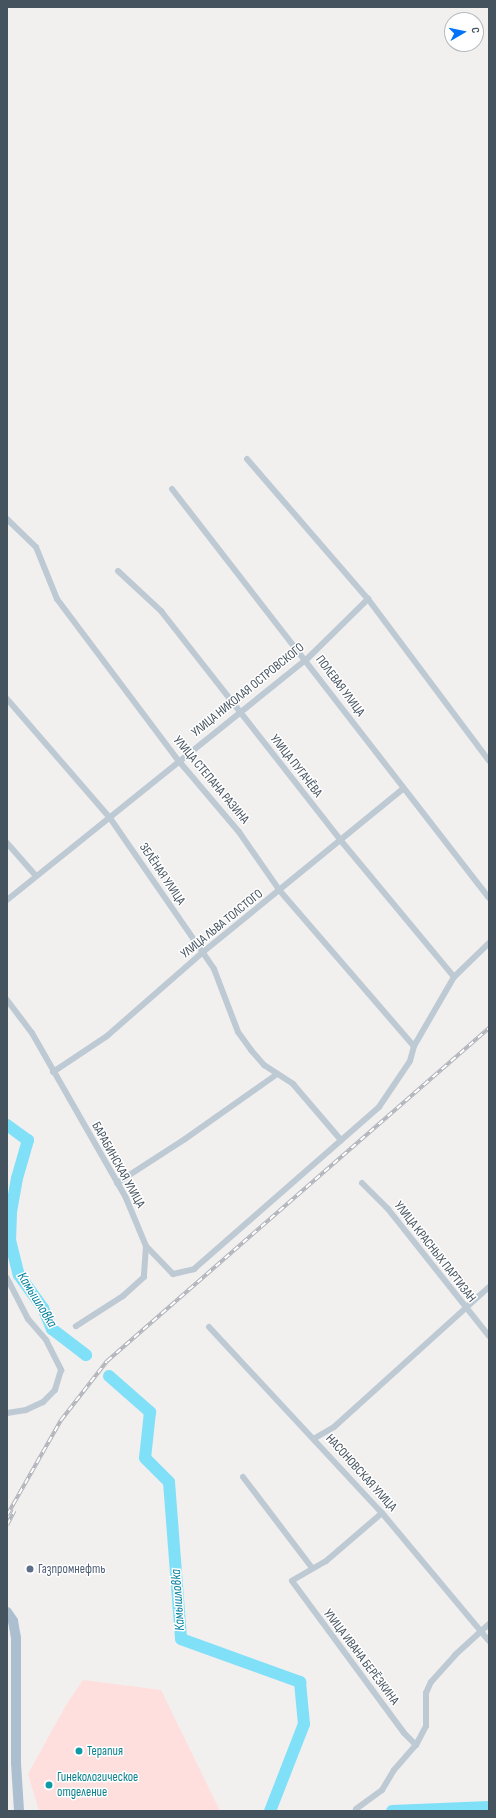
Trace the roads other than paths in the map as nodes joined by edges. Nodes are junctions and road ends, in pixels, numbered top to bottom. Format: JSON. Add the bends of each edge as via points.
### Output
{"nodes":[{"id":1,"x":247,"y":459,"type":"dead end"},
{"id":2,"x":172,"y":489,"type":"dead end"},
{"id":3,"x":7,"y":519,"type":"edge"},
{"id":4,"x":118,"y":571,"type":"dead end"},
{"id":5,"x":368,"y":599,"type":"junction"},
{"id":6,"x":307,"y":660,"type":"junction"},
{"id":7,"x":7,"y":698,"type":"edge"},
{"id":8,"x":240,"y":712,"type":"junction"},
{"id":9,"x":178,"y":760,"type":"junction"},
{"id":10,"x":489,"y":761,"type":"edge"},
{"id":11,"x":403,"y":790,"type":"junction"},
{"id":12,"x":110,"y":818,"type":"junction"},
{"id":13,"x":342,"y":842,"type":"junction"},
{"id":14,"x":7,"y":843,"type":"edge"},
{"id":15,"x":36,"y":876,"type":"junction"},
{"id":16,"x":280,"y":891,"type":"junction"},
{"id":17,"x":489,"y":898,"type":"edge"},
{"id":18,"x":7,"y":900,"type":"edge"},
{"id":19,"x":489,"y":943,"type":"edge"},
{"id":20,"x":202,"y":952,"type":"junction"},
{"id":21,"x":454,"y":977,"type":"junction"},
{"id":22,"x":7,"y":1000,"type":"edge"},
{"id":23,"x":414,"y":1046,"type":"junction"},
{"id":24,"x":53,"y":1072,"type":"junction"},
{"id":25,"x":277,"y":1074,"type":"junction"},
{"id":26,"x":341,"y":1140,"type":"junction"},
{"id":27,"x":117,"y":1183,"type":"junction"},
{"id":28,"x":362,"y":1183,"type":"dead end"},
{"id":29,"x":146,"y":1246,"type":"junction"},
{"id":30,"x":7,"y":1278,"type":"edge"},
{"id":31,"x":489,"y":1287,"type":"edge"},
{"id":32,"x":466,"y":1308,"type":"junction"},
{"id":33,"x":76,"y":1326,"type":"dead end"},
{"id":34,"x":209,"y":1327,"type":"dead end"},
{"id":35,"x":489,"y":1336,"type":"edge"},
{"id":36,"x":7,"y":1413,"type":"edge"},
{"id":37,"x":315,"y":1438,"type":"junction"},
{"id":38,"x":243,"y":1477,"type":"dead end"},
{"id":39,"x":382,"y":1513,"type":"junction"},
{"id":40,"x":312,"y":1568,"type":"junction"},
{"id":41,"x":10,"y":1617,"type":"edge"},
{"id":42,"x":489,"y":1624,"type":"edge"},
{"id":43,"x":481,"y":1631,"type":"junction"},
{"id":44,"x":489,"y":1641,"type":"edge"},
{"id":45,"x":416,"y":1744,"type":"junction"},
{"id":46,"x":356,"y":1809,"type":"dead end"},
{"id":47,"x":19,"y":1811,"type":"edge"}],
"edges":[{"from":1,"to":5,"type":"street"},
{"from":2,"to":6,"type":"street","name":"ПОЛЕВАЯ УЛИЦА"},
{"from":3,"to":9,"type":"street","name":"УЛИЦА СТЕПАНА РАЗИНА","via":[[36,547],[57,599]]},
{"from":4,"to":8,"type":"street","name":"УЛИЦА ПУГАЧЁВА","via":[[161,611]]},
{"from":5,"to":6,"type":"street","name":"УЛИЦА НИКОЛАЯ ОСТРОВСКОГО"},
{"from":5,"to":10,"type":"street"},
{"from":6,"to":8,"type":"street","name":"УЛИЦА НИКОЛАЯ ОСТРОВСКОГО"},
{"from":6,"to":11,"type":"street","name":"ПОЛЕВАЯ УЛИЦА"},
{"from":7,"to":12,"type":"street","name":"ЗЕЛЁНАЯ УЛИЦА"},
{"from":8,"to":9,"type":"street","name":"УЛИЦА НИКОЛАЯ ОСТРОВСКОГО"},
{"from":8,"to":13,"type":"street","name":"УЛИЦА ПУГАЧЁВА"},
{"from":9,"to":12,"type":"street","name":"УЛИЦА НИКОЛАЯ ОСТРОВСКОГО"},
{"from":9,"to":16,"type":"street","name":"УЛИЦА СТЕПАНА РАЗИНА","via":[[239,832]]},
{"from":11,"to":13,"type":"street","name":"УЛИЦА ЛЬВА ТОЛСТОГО"},
{"from":11,"to":17,"type":"street","name":"ПОЛЕВАЯ УЛИЦА"},
{"from":12,"to":15,"type":"street","name":"УЛИЦА НИКОЛАЯ ОСТРОВСКОГО"},
{"from":12,"to":20,"type":"street","name":"ЗЕЛЁНАЯ УЛИЦА"},
{"from":13,"to":16,"type":"street","name":"УЛИЦА ЛЬВА ТОЛСТОГО"},
{"from":13,"to":21,"type":"street","name":"УЛИЦА ПУГАЧЁВА"},
{"from":14,"to":15,"type":"street"},
{"from":15,"to":18,"type":"street","name":"УЛИЦА НИКОЛАЯ ОСТРОВСКОГО"},
{"from":16,"to":20,"type":"street","name":"УЛИЦА ЛЬВА ТОЛСТОГО"},
{"from":16,"to":23,"type":"street","name":"УЛИЦА СТЕПАНА РАЗИНА"},
{"from":19,"to":21,"type":"street"},
{"from":20,"to":24,"type":"street","name":"УЛИЦА ЛЬВА ТОЛСТОГО","via":[[107,1036]]},
{"from":20,"to":25,"type":"street","name":"ЗЕЛЁНАЯ УЛИЦА","via":[[217,975],[238,1032],[264,1065]]},
{"from":21,"to":23,"type":"street"},
{"from":22,"to":24,"type":"street","name":"БАРАБИНСКАЯ УЛИЦА","via":[[32,1033]]},
{"from":23,"to":26,"type":"street","via":[[410,1061],[379,1108]]},
{"from":24,"to":27,"type":"street","name":"БАРАБИНСКАЯ УЛИЦА"},
{"from":25,"to":26,"type":"street","name":"ЗЕЛЁНАЯ УЛИЦА","via":[[308,1098]]},
{"from":25,"to":27,"type":"street"},
{"from":26,"to":29,"type":"street","via":[[194,1269],[173,1274]]},
{"from":27,"to":29,"type":"street","name":"БАРАБИНСКАЯ УЛИЦА"},
{"from":28,"to":32,"type":"street","name":"УЛИЦА КРАСНЫХ ПАРТИЗАН","via":[[388,1209]]},
{"from":29,"to":33,"type":"street","name":"БАРАБИНСКАЯ УЛИЦА","via":[[144,1277],[123,1296]]},
{"from":30,"to":36,"type":"street","via":[[28,1319],[46,1340],[61,1370],[55,1390],[42,1402],[26,1410]]},
{"from":31,"to":32,"type":"street"},
{"from":32,"to":35,"type":"street","name":"УЛИЦА КРАСНЫХ ПАРТИЗАН"},
{"from":32,"to":37,"type":"street","via":[[334,1427]]},
{"from":34,"to":37,"type":"street","name":"НАСОНОВСКАЯ УЛИЦА"},
{"from":37,"to":39,"type":"street","name":"НАСОНОВСКАЯ УЛИЦА"},
{"from":38,"to":40,"type":"street"},
{"from":39,"to":40,"type":"street","via":[[326,1561]]},
{"from":39,"to":43,"type":"street","name":"НАСОНОВСКАЯ УЛИЦА"},
{"from":40,"to":45,"type":"street","name":"УЛИЦА ИВАНА БЕРЁЗКИНА","via":[[292,1581],[399,1727]]},
{"from":41,"to":47,"type":"main road","via":[[16,1638],[16,1763]]},
{"from":42,"to":43,"type":"street"},
{"from":43,"to":44,"type":"street","name":"НАСОНОВСКАЯ УЛИЦА"},
{"from":43,"to":45,"type":"street","via":[[431,1682],[426,1693],[426,1726]]},
{"from":45,"to":46,"type":"street","via":[[394,1770],[382,1790]]}]}
